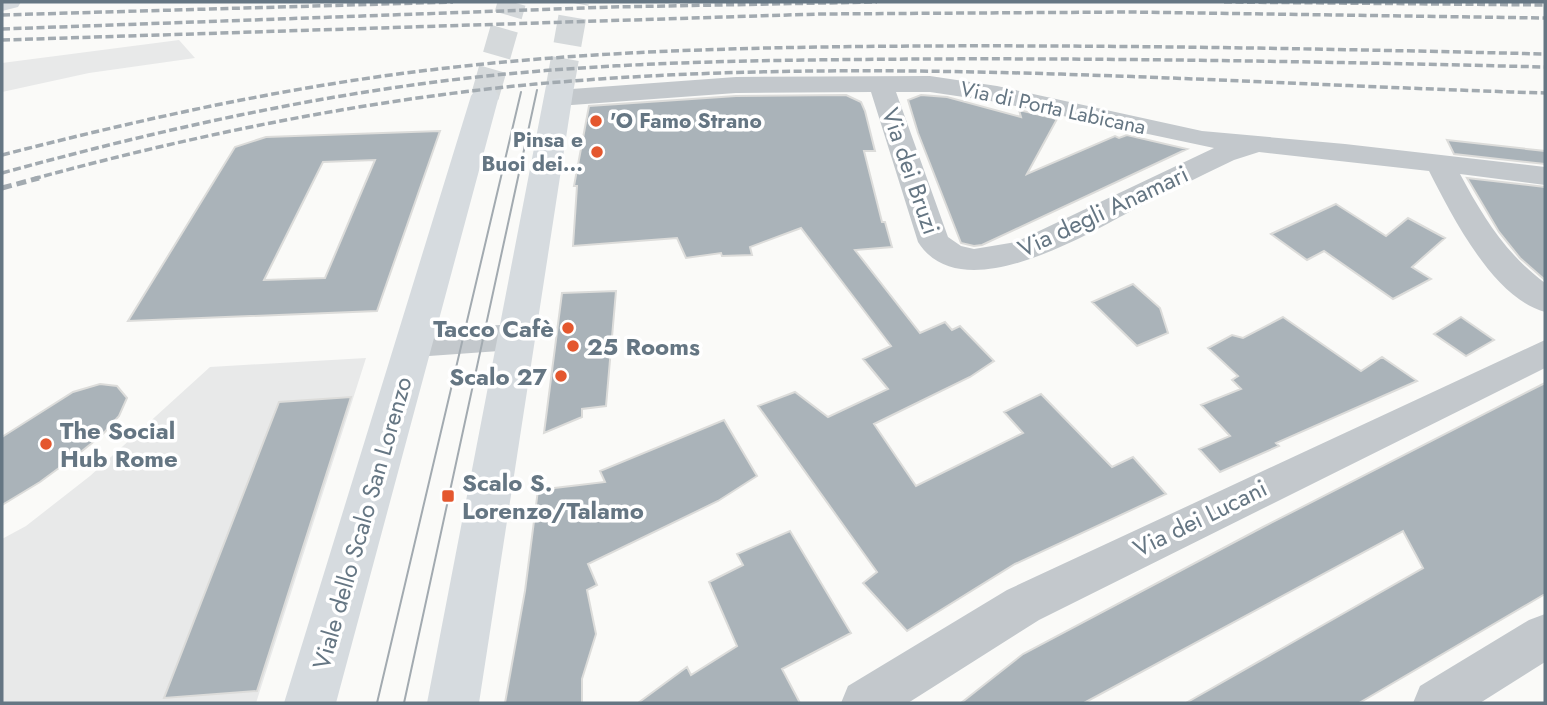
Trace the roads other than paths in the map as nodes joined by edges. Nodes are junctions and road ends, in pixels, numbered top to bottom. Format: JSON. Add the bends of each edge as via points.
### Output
{"nodes":[{"id":1,"x":9,"y":2,"type":"edge"},
{"id":2,"x":2,"y":4,"type":"edge"},
{"id":3,"x":881,"y":84,"type":"junction"},
{"id":4,"x":559,"y":92,"type":"joint"},
{"id":5,"x":485,"y":96,"type":"tunnel mouth"},
{"id":6,"x":1255,"y":145,"type":"junction"},
{"id":7,"x":1440,"y":164,"type":"junction"},
{"id":8,"x":1545,"y":176,"type":"edge"},
{"id":9,"x":948,"y":254,"type":"joint"},
{"id":10,"x":1545,"y":300,"type":"edge"},
{"id":11,"x":515,"y":337,"type":"junction"},
{"id":12,"x":415,"y":344,"type":"junction"},
{"id":13,"x":1545,"y":353,"type":"edge"},
{"id":14,"x":1545,"y":636,"type":"edge"},
{"id":15,"x":310,"y":703,"type":"edge"},
{"id":16,"x":453,"y":703,"type":"edge"},
{"id":17,"x":865,"y":703,"type":"edge"},
{"id":18,"x":1437,"y":703,"type":"edge"}],
"edges":[{"from":1,"to":2,"type":"main road"},
{"from":3,"to":4,"type":"street","name":"Via di Porta Labicana"},
{"from":3,"to":6,"type":"street","name":"Via di Porta Labicana","via":[[968,89],[1184,136]]},
{"from":3,"to":9,"type":"street","name":"Via dei Bruzi","via":[[932,235]]},
{"from":4,"to":11,"type":"main road"},
{"from":5,"to":12,"type":"main road","name":"Viale dello Scalo San Lorenzo"},
{"from":6,"to":7,"type":"street","name":"Via di Porta Labicana"},
{"from":6,"to":9,"type":"street","name":"Via degli Anamari","via":[[1224,154],[1030,248],[985,258]]},
{"from":7,"to":8,"type":"street","name":"Via di Porta Labicana"},
{"from":7,"to":10,"type":"street","via":[[1483,244],[1504,268]]},
{"from":11,"to":12,"type":"street","name":"Viale dello Scalo San Lorenzo"},
{"from":11,"to":16,"type":"main road"},
{"from":12,"to":15,"type":"main road","name":"Viale dello Scalo San Lorenzo"},
{"from":13,"to":17,"type":"street","name":"Via dei Lucani","via":[[1023,605]]},
{"from":14,"to":18,"type":"street"}]}
